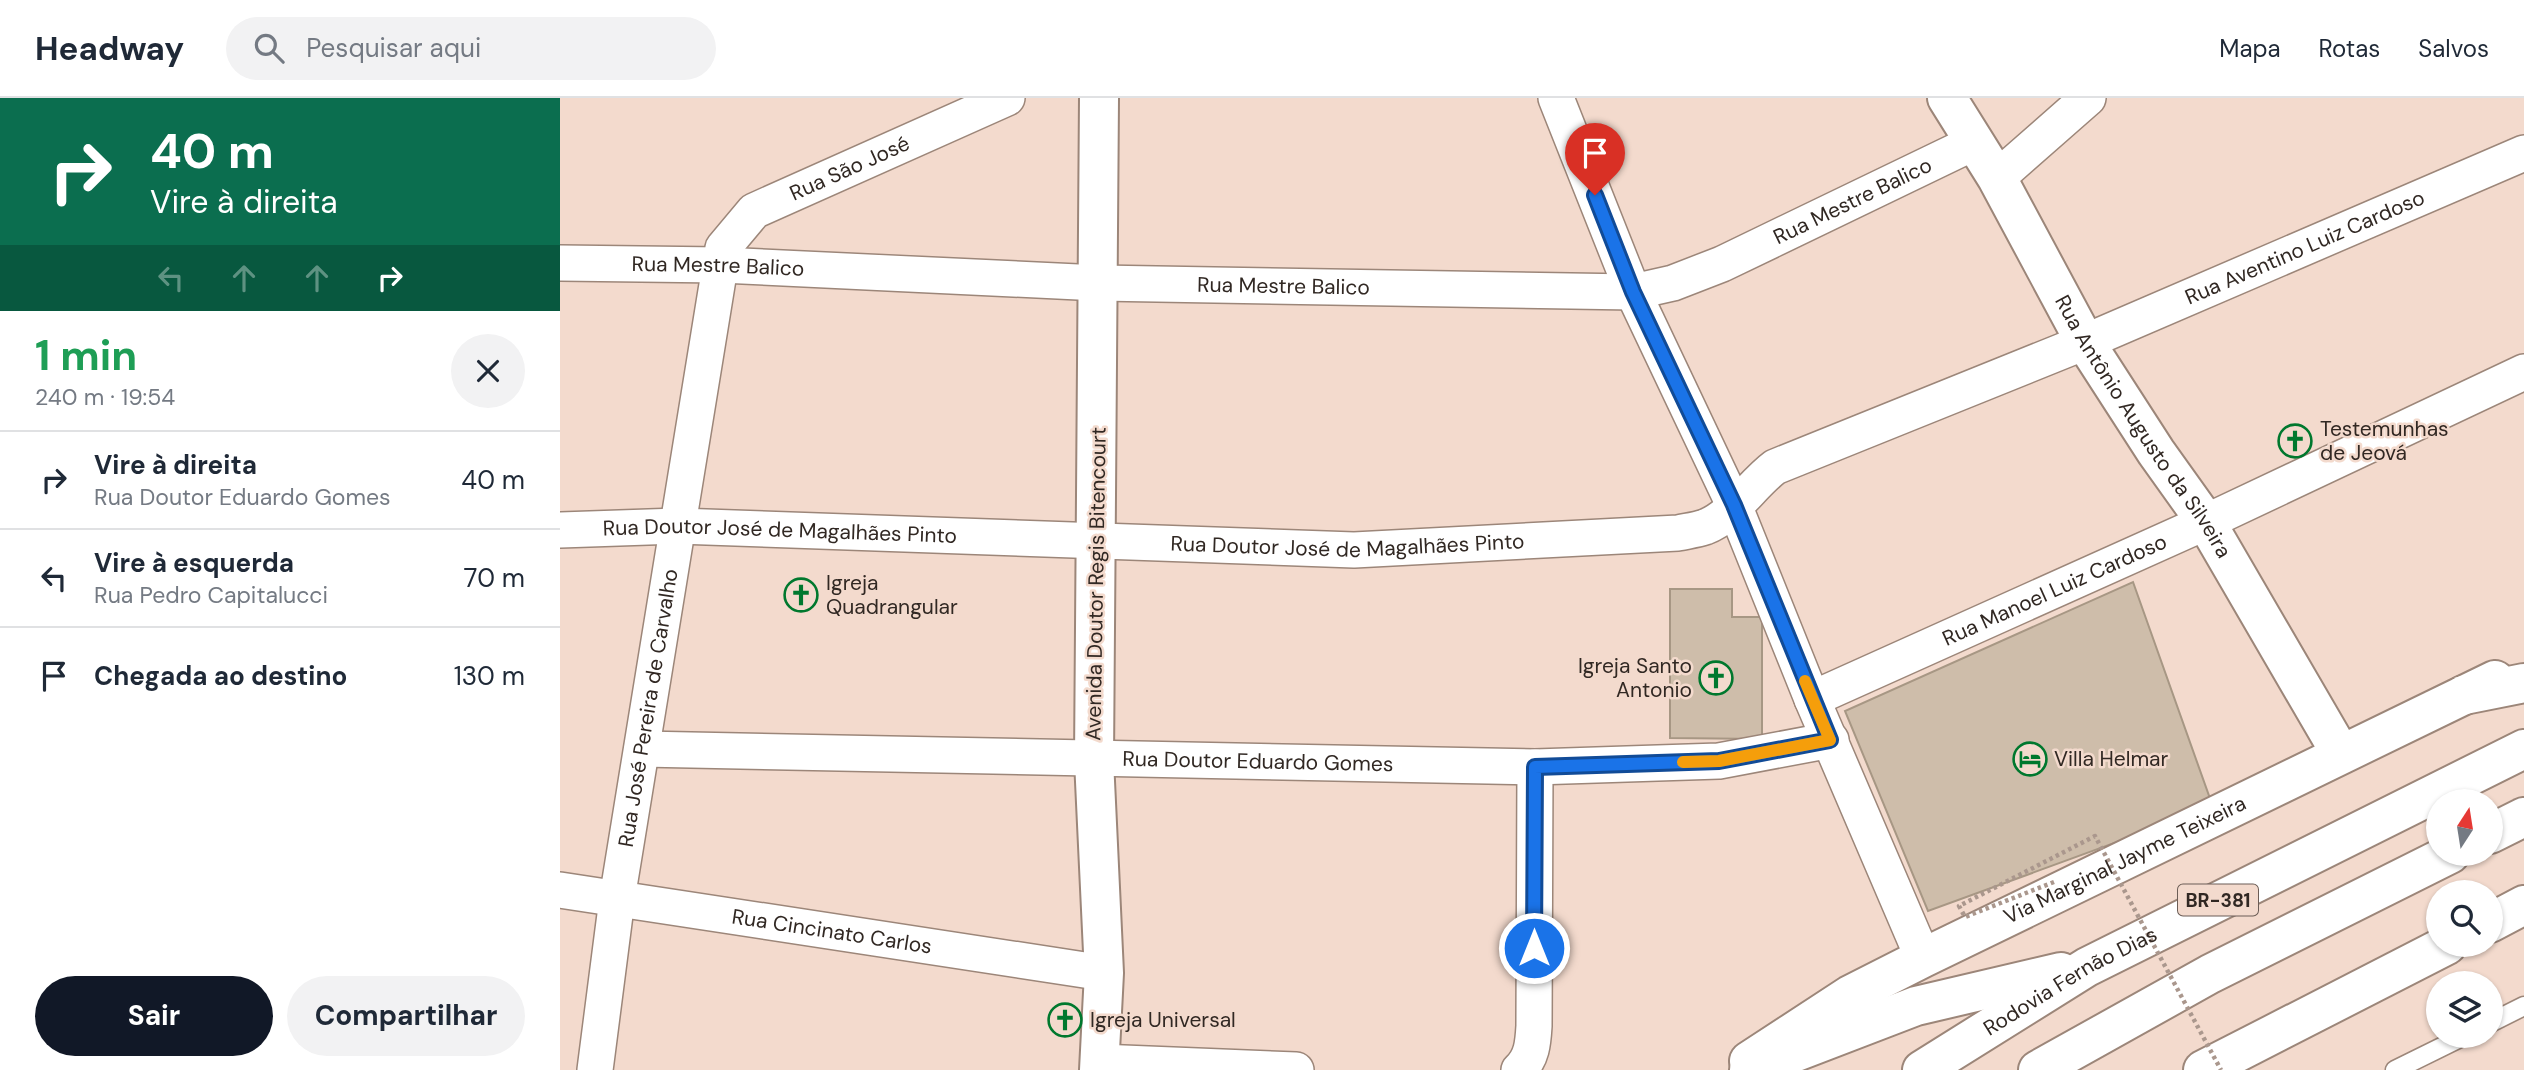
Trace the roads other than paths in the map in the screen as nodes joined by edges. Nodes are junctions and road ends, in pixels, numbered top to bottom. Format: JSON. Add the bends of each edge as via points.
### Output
{"nodes":[{"id":1,"x":1007,"y":98,"type":"edge"},
{"id":2,"x":1098,"y":98,"type":"edge"},
{"id":3,"x":1556,"y":98,"type":"edge"},
{"id":4,"x":1947,"y":98,"type":"edge"},
{"id":5,"x":2088,"y":98,"type":"edge"},
{"id":6,"x":1975,"y":142,"type":"junction"},
{"id":7,"x":2524,"y":153,"type":"edge"},
{"id":8,"x":1997,"y":178,"type":"junction"},
{"id":9,"x":560,"y":263,"type":"edge"},
{"id":10,"x":721,"y":265,"type":"junction"},
{"id":11,"x":1099,"y":282,"type":"junction"},
{"id":12,"x":1633,"y":292,"type":"junction"},
{"id":13,"x":2085,"y":342,"type":"junction"},
{"id":14,"x":2524,"y":372,"type":"edge"},
{"id":15,"x":1734,"y":505,"type":"junction"},
{"id":16,"x":2206,"y":522,"type":"junction"},
{"id":17,"x":678,"y":526,"type":"junction"},
{"id":18,"x":560,"y":530,"type":"edge"},
{"id":19,"x":1097,"y":539,"type":"junction"},
{"id":20,"x":2524,"y":667,"type":"edge"},
{"id":21,"x":2524,"y":683,"type":"edge"},
{"id":22,"x":2464,"y":695,"type":"junction"},
{"id":23,"x":1812,"y":699,"type":"junction"},
{"id":24,"x":1830,"y":740,"type":"junction"},
{"id":25,"x":642,"y":749,"type":"junction"},
{"id":26,"x":2524,"y":749,"type":"edge"},
{"id":27,"x":2341,"y":754,"type":"junction"},
{"id":28,"x":1094,"y":760,"type":"junction"},
{"id":29,"x":1535,"y":767,"type":"junction"},
{"id":30,"x":2524,"y":817,"type":"edge"},
{"id":31,"x":2503,"y":828,"type":"edge"},
{"id":32,"x":2426,"y":866,"type":"edge"},
{"id":33,"x":560,"y":890,"type":"edge"},
{"id":34,"x":617,"y":899,"type":"junction"},
{"id":35,"x":2524,"y":905,"type":"edge"},
{"id":36,"x":2503,"y":916,"type":"edge"},
{"id":37,"x":2426,"y":956,"type":"edge"},
{"id":38,"x":1923,"y":958,"type":"junction"},
{"id":39,"x":2087,"y":967,"type":"junction"},
{"id":40,"x":1104,"y":973,"type":"junction"},
{"id":41,"x":2524,"y":1006,"type":"edge"},
{"id":42,"x":2503,"y":1016,"type":"edge"},
{"id":43,"x":2440,"y":1048,"type":"edge"},
{"id":44,"x":1099,"y":1066,"type":"edge"},
{"id":45,"x":595,"y":1070,"type":"edge"},
{"id":46,"x":1296,"y":1070,"type":"edge"},
{"id":47,"x":1519,"y":1070,"type":"edge"},
{"id":48,"x":1735,"y":1070,"type":"edge"},
{"id":49,"x":1749,"y":1070,"type":"edge"},
{"id":50,"x":1922,"y":1070,"type":"edge"},
{"id":51,"x":2038,"y":1070,"type":"edge"},
{"id":52,"x":2203,"y":1070,"type":"edge"},
{"id":53,"x":2395,"y":1070,"type":"edge"}],
"edges":[{"from":1,"to":10,"type":"street","name":"Rua São José","via":[[754,211],[723,248]]},
{"from":2,"to":11,"type":"main road","name":"Avenida Doutor Regis Bitencourt"},
{"from":3,"to":12,"type":"street"},
{"from":4,"to":6,"type":"main road","name":"Rua Antônio Augusto da Silveira"},
{"from":5,"to":8,"type":"street"},
{"from":6,"to":8,"type":"main road","name":"Rua Antônio Augusto da Silveira"},
{"from":6,"to":12,"type":"street","name":"Rua Mestre Balico","via":[[1722,264]]},
{"from":7,"to":13,"type":"street","name":"Rua Aventino Luiz Cardoso"},
{"from":8,"to":13,"type":"main road","name":"Rua Antônio Augusto da Silveira"},
{"from":9,"to":10,"type":"street","name":"Rua Mestre Balico"},
{"from":10,"to":11,"type":"street","name":"Rua Mestre Balico"},
{"from":10,"to":17,"type":"street","name":"Rua José Pereira de Carvalho"},
{"from":11,"to":12,"type":"street","name":"Rua Mestre Balico"},
{"from":11,"to":19,"type":"main road","name":"Avenida Doutor Regis Bitencourt"},
{"from":12,"to":15,"type":"street"},
{"from":13,"to":15,"type":"street","name":"Rua Doutor José de Magalhães Pinto","via":[[1775,467]]},
{"from":13,"to":16,"type":"main road","name":"Rua Antônio Augusto da Silveira"},
{"from":14,"to":16,"type":"street","name":"Rua Manoel Luiz Cardoso"},
{"from":15,"to":19,"type":"street","name":"Rua Doutor José de Magalhães Pinto","via":[[1705,527],[1678,533],[1354,550]]},
{"from":15,"to":23,"type":"street"},
{"from":16,"to":23,"type":"street","name":"Rua Manoel Luiz Cardoso"},
{"from":16,"to":27,"type":"main road","name":"Rua Antônio Augusto da Silveira"},
{"from":17,"to":18,"type":"street","name":"Rua Doutor José de Magalhães Pinto"},
{"from":17,"to":19,"type":"street","name":"Rua Doutor José de Magalhães Pinto"},
{"from":17,"to":25,"type":"street","name":"Rua José Pereira de Carvalho"},
{"from":19,"to":28,"type":"main road","name":"Avenida Doutor Regis Bitencourt"},
{"from":20,"to":22,"type":"main road","name":"Via Marginal Jayme Teixeira"},
{"from":21,"to":22,"type":"main road"},
{"from":22,"to":27,"type":"main road","name":"Via Marginal Jayme Teixeira"},
{"from":23,"to":24,"type":"street"},
{"from":24,"to":29,"type":"street","name":"Rua Doutor Eduardo Gomes","via":[[1719,761]]},
{"from":24,"to":38,"type":"street"},
{"from":25,"to":28,"type":"street","name":"Rua Doutor Eduardo Gomes"},
{"from":25,"to":34,"type":"street","name":"Rua José Pereira de Carvalho"},
{"from":26,"to":39,"type":"main road","name":"Rodovia Fernão Dias","number":"BR-381"},
{"from":27,"to":38,"type":"main road","name":"Via Marginal Jayme Teixeira"},
{"from":28,"to":29,"type":"street","name":"Rua Doutor Eduardo Gomes"},
{"from":28,"to":40,"type":"main road","name":"Avenida Doutor Regis Bitencourt"},
{"from":29,"to":47,"type":"street","via":[[1533,1045],[1527,1063]]},
{"from":30,"to":31,"type":"main road"},
{"from":32,"to":51,"type":"main road","number":"BR-381","via":[[2210,974]]},
{"from":33,"to":34,"type":"street","name":"Rua Cincinato Carlos"},
{"from":34,"to":40,"type":"street","name":"Rua Cincinato Carlos"},
{"from":34,"to":45,"type":"street","name":"Rua José Pereira de Carvalho"},
{"from":35,"to":36,"type":"main road"},
{"from":37,"to":52,"type":"main road"},
{"from":38,"to":48,"type":"main road","name":"Via Marginal Jayme Teixeira","via":[[1850,995]]},
{"from":39,"to":49,"type":"main road","via":[[1916,1006]]},
{"from":39,"to":50,"type":"main road","name":"Rodovia Fernão Dias","number":"BR-381"},
{"from":40,"to":44,"type":"main road","name":"Avenida Doutor Regis Bitencourt"},
{"from":41,"to":42,"type":"lane"},
{"from":43,"to":53,"type":"lane"},
{"from":44,"to":46,"type":"street"}]}
